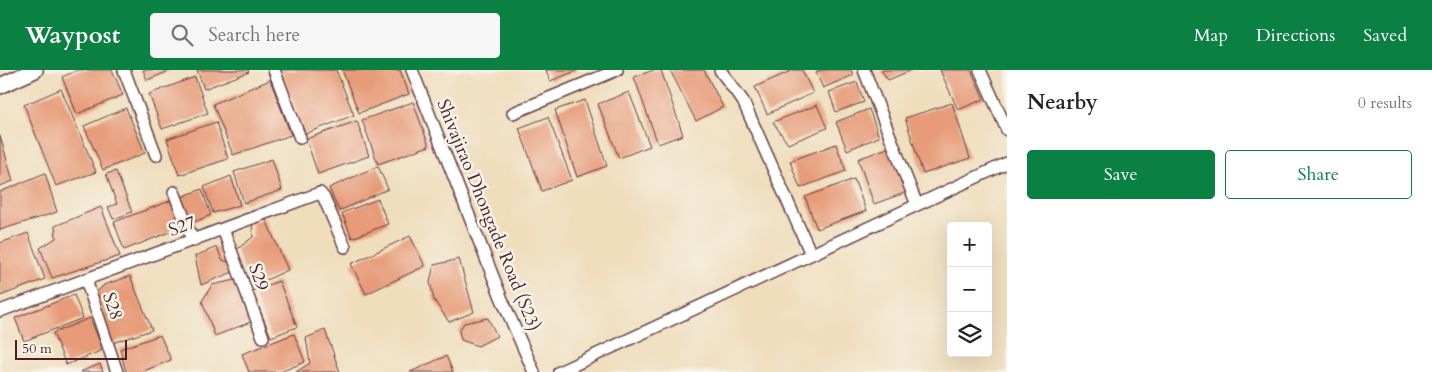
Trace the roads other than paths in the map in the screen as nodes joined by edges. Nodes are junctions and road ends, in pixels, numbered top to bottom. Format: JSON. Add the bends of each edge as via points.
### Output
{"nodes":[{"id":1,"x":35,"y":70,"type":"edge"},
{"id":2,"x":124,"y":70,"type":"edge"},
{"id":3,"x":274,"y":70,"type":"edge"},
{"id":4,"x":412,"y":70,"type":"edge"},
{"id":5,"x":618,"y":70,"type":"edge"},
{"id":6,"x":720,"y":70,"type":"edge"},
{"id":7,"x":864,"y":70,"type":"edge"},
{"id":8,"x":980,"y":70,"type":"edge"},
{"id":9,"x":0,"y":86,"type":"edge"},
{"id":10,"x":513,"y":113,"type":"dead end"},
{"id":11,"x":1007,"y":130,"type":"edge"},
{"id":12,"x":300,"y":138,"type":"dead end"},
{"id":13,"x":156,"y":155,"type":"dead end"},
{"id":14,"x":1007,"y":163,"type":"edge"},
{"id":15,"x":174,"y":192,"type":"dead end"},
{"id":16,"x":917,"y":205,"type":"junction"},
{"id":17,"x":223,"y":230,"type":"junction"},
{"id":18,"x":193,"y":241,"type":"junction"},
{"id":19,"x":345,"y":247,"type":"dead end"},
{"id":20,"x":811,"y":254,"type":"junction"},
{"id":21,"x":86,"y":280,"type":"junction"},
{"id":22,"x":0,"y":311,"type":"edge"},
{"id":23,"x":263,"y":337,"type":"dead end"},
{"id":24,"x":117,"y":372,"type":"edge"},
{"id":25,"x":534,"y":372,"type":"edge"},
{"id":26,"x":559,"y":372,"type":"edge"}],
"edges":[{"from":1,"to":9,"type":"street"},
{"from":2,"to":13,"type":"street"},
{"from":3,"to":12,"type":"street"},
{"from":4,"to":25,"type":"street","name":"Shivajirao Dhongade Road (S23)","via":[[501,297]]},
{"from":5,"to":10,"type":"street"},
{"from":6,"to":20,"type":"street","via":[[743,101]]},
{"from":7,"to":16,"type":"street"},
{"from":8,"to":11,"type":"street"},
{"from":14,"to":16,"type":"street"},
{"from":15,"to":18,"type":"street"},
{"from":16,"to":20,"type":"street"},
{"from":17,"to":18,"type":"street","name":"S27"},
{"from":17,"to":19,"type":"street","name":"S27","via":[[320,193]]},
{"from":17,"to":23,"type":"street","name":"S29"},
{"from":18,"to":21,"type":"street","name":"S27"},
{"from":20,"to":26,"type":"street"},
{"from":21,"to":22,"type":"street","name":"S27"},
{"from":21,"to":24,"type":"street","name":"S28"}]}
